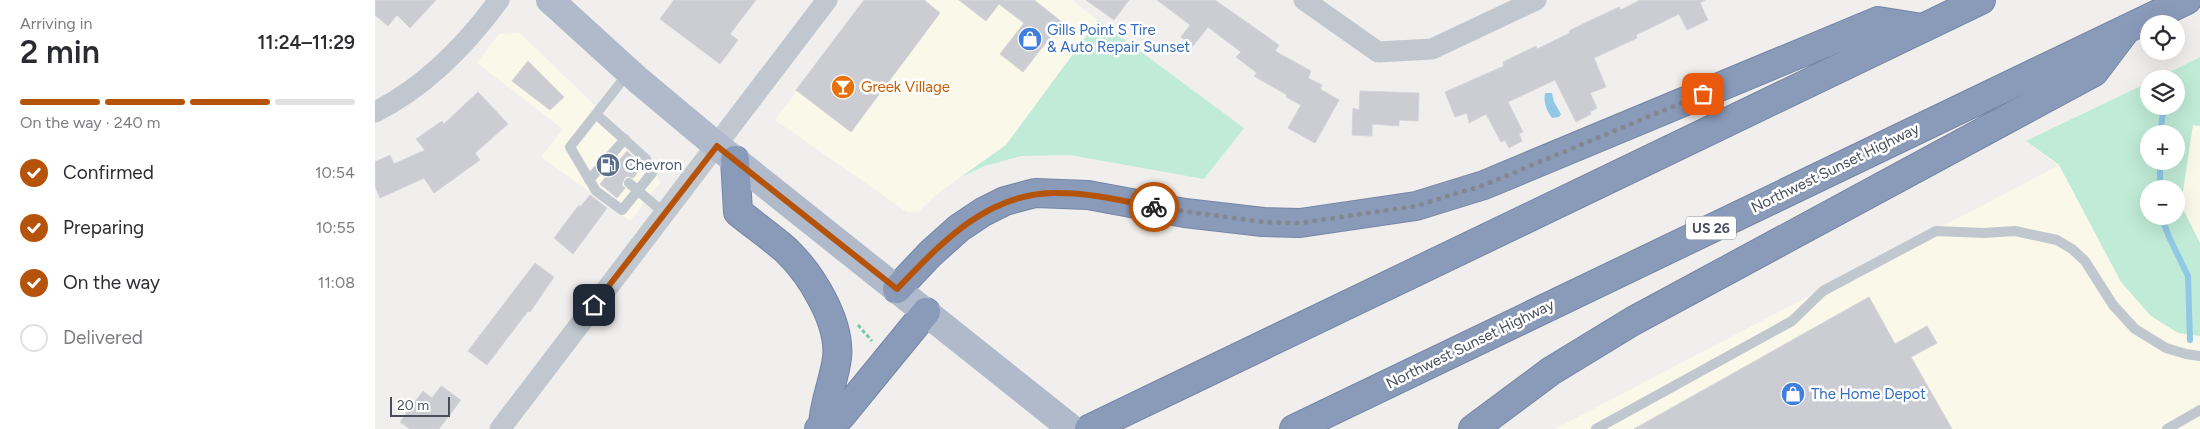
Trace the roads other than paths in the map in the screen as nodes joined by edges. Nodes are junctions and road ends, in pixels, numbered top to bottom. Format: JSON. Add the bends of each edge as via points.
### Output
{"nodes":[{"id":1,"x":499,"y":0,"type":"edge"},
{"id":2,"x":550,"y":0,"type":"edge"},
{"id":3,"x":827,"y":0,"type":"edge"},
{"id":4,"x":1304,"y":0,"type":"edge"},
{"id":5,"x":1536,"y":0,"type":"edge"},
{"id":6,"x":1981,"y":0,"type":"edge"},
{"id":7,"x":2187,"y":0,"type":"edge"},
{"id":8,"x":1922,"y":28,"type":"junction"},
{"id":9,"x":2128,"y":28,"type":"junction"},
{"id":10,"x":630,"y":72,"type":"junction"},
{"id":11,"x":375,"y":112,"type":"edge"},
{"id":12,"x":596,"y":114,"type":"junction"},
{"id":13,"x":625,"y":139,"type":"junction"},
{"id":14,"x":726,"y":153,"type":"junction"},
{"id":15,"x":589,"y":180,"type":"junction"},
{"id":16,"x":629,"y":183,"type":"dead end"},
{"id":17,"x":638,"y":191,"type":"junction"},
{"id":18,"x":664,"y":212,"type":"junction"},
{"id":19,"x":897,"y":289,"type":"junction"},
{"id":20,"x":926,"y":312,"type":"junction"},
{"id":21,"x":2200,"y":356,"type":"edge"},
{"id":22,"x":2200,"y":410,"type":"edge"},
{"id":23,"x":821,"y":427,"type":"edge"},
{"id":24,"x":500,"y":429,"type":"edge"},
{"id":25,"x":1072,"y":429,"type":"edge"},
{"id":26,"x":1089,"y":429,"type":"edge"},
{"id":27,"x":1294,"y":429,"type":"edge"},
{"id":28,"x":1473,"y":429,"type":"edge"},
{"id":29,"x":1596,"y":429,"type":"edge"},
{"id":30,"x":2167,"y":429,"type":"edge"}],
"edges":[{"from":1,"to":11,"type":"street","via":[[429,77]]},
{"from":2,"to":10,"type":"main road"},
{"from":3,"to":14,"type":"street"},
{"from":4,"to":5,"type":"street","via":[[1378,52],[1432,49]]},
{"from":6,"to":8,"type":"highway"},
{"from":7,"to":9,"type":"highway","name":"Northwest Sunset Highway","number":"US 26"},
{"from":8,"to":19,"type":"highway","via":[[1878,21],[1493,182],[1416,206],[1300,223],[1263,222],[1069,193],[1035,193],[983,212],[959,228]]},
{"from":8,"to":26,"type":"highway"},
{"from":9,"to":27,"type":"highway","name":"Northwest Sunset Highway","number":"US 26"},
{"from":9,"to":28,"type":"highway","via":[[2094,72],[1633,321],[1551,371]]},
{"from":10,"to":12,"type":"lane"},
{"from":10,"to":14,"type":"main road"},
{"from":12,"to":13,"type":"lane"},
{"from":12,"to":15,"type":"lane","via":[[570,147]]},
{"from":13,"to":15,"type":"lane","via":[[609,165]]},
{"from":13,"to":17,"type":"lane","via":[[646,159],[652,173]]},
{"from":14,"to":18,"type":"street"},
{"from":14,"to":19,"type":"main road"},
{"from":14,"to":23,"type":"highway","via":[[738,212],[787,251],[813,282],[834,330],[837,356]]},
{"from":15,"to":17,"type":"lane","via":[[596,191],[622,210]]},
{"from":16,"to":17,"type":"lane"},
{"from":17,"to":18,"type":"lane"},
{"from":18,"to":24,"type":"street"},
{"from":19,"to":20,"type":"main road"},
{"from":20,"to":23,"type":"highway","via":[[840,417]]},
{"from":20,"to":25,"type":"main road"},
{"from":21,"to":29,"type":"lane","via":[[2166,348],[2135,329],[2113,304],[2085,261],[2057,240],[2015,231],[1936,231],[1823,291],[1792,321]]},
{"from":22,"to":30,"type":"lane"}]}
